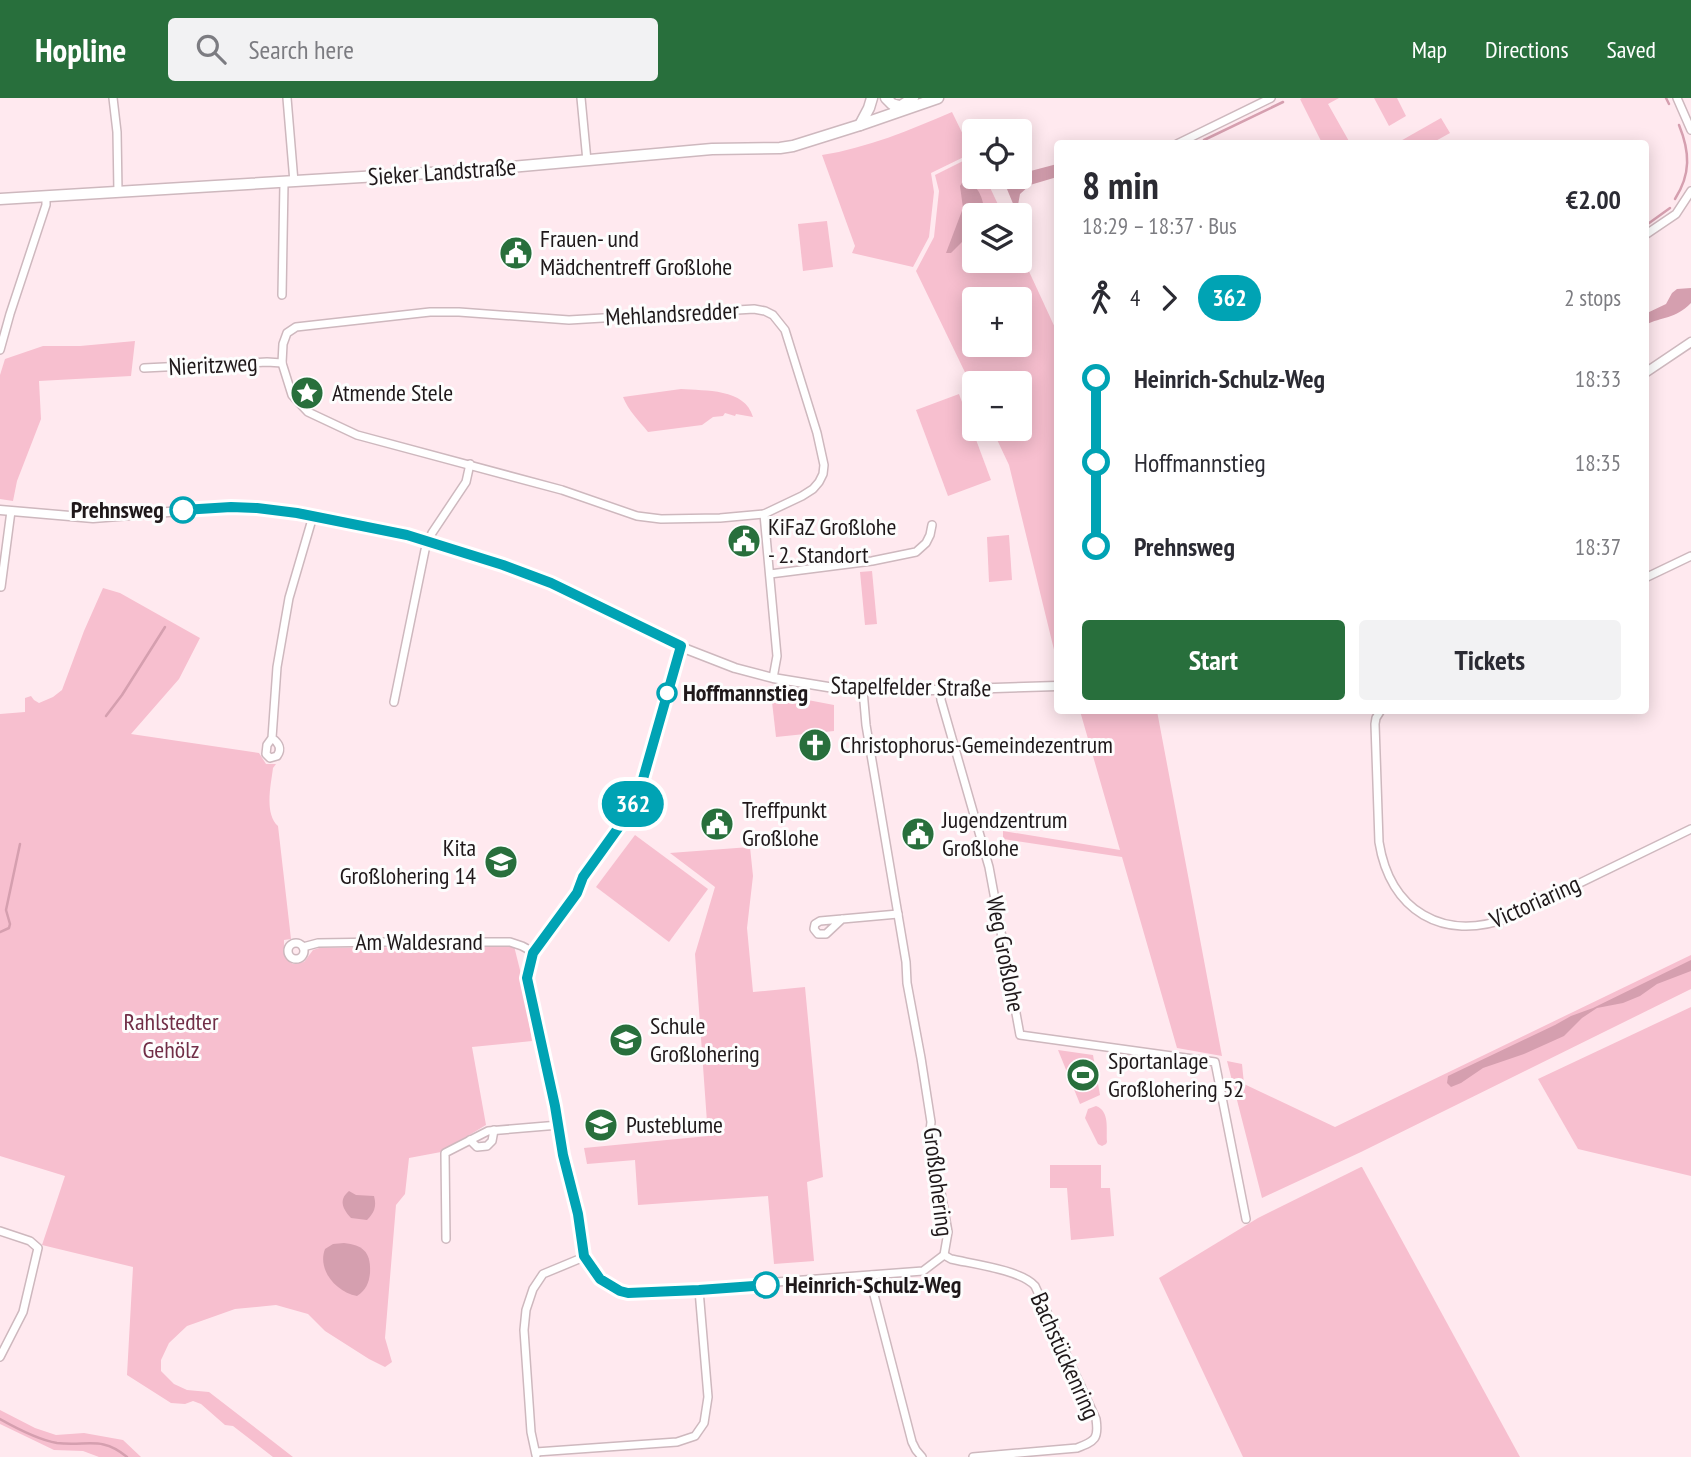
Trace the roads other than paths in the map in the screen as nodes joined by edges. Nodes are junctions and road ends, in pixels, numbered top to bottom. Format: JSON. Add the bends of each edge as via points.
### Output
{"nodes":[{"id":1,"x":114,"y":98,"type":"edge"},
{"id":2,"x":287,"y":98,"type":"edge"},
{"id":3,"x":581,"y":98,"type":"edge"},
{"id":4,"x":872,"y":98,"type":"edge"},
{"id":5,"x":886,"y":98,"type":"edge"},
{"id":6,"x":939,"y":98,"type":"edge"},
{"id":7,"x":1271,"y":98,"type":"edge"},
{"id":8,"x":1676,"y":98,"type":"edge"},
{"id":9,"x":898,"y":102,"type":"edge"},
{"id":10,"x":914,"y":102,"type":"edge"},
{"id":11,"x":880,"y":118,"type":"junction"},
{"id":12,"x":860,"y":125,"type":"junction"},
{"id":13,"x":1691,"y":130,"type":"edge"},
{"id":14,"x":1185,"y":140,"type":"edge"},
{"id":15,"x":587,"y":161,"type":"junction"},
{"id":16,"x":289,"y":183,"type":"junction"},
{"id":17,"x":1691,"y":191,"type":"edge"},
{"id":18,"x":118,"y":192,"type":"junction"},
{"id":19,"x":46,"y":196,"type":"junction"},
{"id":20,"x":0,"y":199,"type":"edge"},
{"id":21,"x":1649,"y":233,"type":"edge"},
{"id":22,"x":282,"y":295,"type":"dead end"},
{"id":23,"x":1691,"y":342,"type":"edge"},
{"id":24,"x":0,"y":350,"type":"edge"},
{"id":25,"x":282,"y":363,"type":"junction"},
{"id":26,"x":144,"y":368,"type":"dead end"},
{"id":27,"x":1649,"y":370,"type":"edge"},
{"id":28,"x":470,"y":464,"type":"junction"},
{"id":29,"x":0,"y":510,"type":"edge"},
{"id":30,"x":11,"y":511,"type":"junction"},
{"id":31,"x":764,"y":514,"type":"junction"},
{"id":32,"x":313,"y":516,"type":"junction"},
{"id":33,"x":932,"y":526,"type":"dead end"},
{"id":34,"x":429,"y":541,"type":"junction"},
{"id":35,"x":1691,"y":556,"type":"edge"},
{"id":36,"x":2,"y":570,"type":"edge"},
{"id":37,"x":770,"y":574,"type":"junction"},
{"id":38,"x":1649,"y":576,"type":"edge"},
{"id":39,"x":1,"y":587,"type":"edge"},
{"id":40,"x":681,"y":646,"type":"junction"},
{"id":41,"x":774,"y":678,"type":"junction"},
{"id":42,"x":1054,"y":686,"type":"edge"},
{"id":43,"x":863,"y":690,"type":"junction"},
{"id":44,"x":940,"y":690,"type":"junction"},
{"id":45,"x":394,"y":702,"type":"dead end"},
{"id":46,"x":1378,"y":714,"type":"edge"},
{"id":47,"x":272,"y":738,"type":"dead end"},
{"id":48,"x":1691,"y":829,"type":"edge"},
{"id":49,"x":898,"y":914,"type":"junction"},
{"id":50,"x":842,"y":919,"type":"dead end"},
{"id":51,"x":303,"y":947,"type":"dead end"},
{"id":52,"x":533,"y":953,"type":"junction"},
{"id":53,"x":559,"y":1125,"type":"junction"},
{"id":54,"x":494,"y":1130,"type":"junction"},
{"id":55,"x":470,"y":1140,"type":"junction"},
{"id":56,"x":1246,"y":1219,"type":"dead end"},
{"id":57,"x":0,"y":1231,"type":"edge"},
{"id":58,"x":446,"y":1238,"type":"dead end"},
{"id":59,"x":944,"y":1255,"type":"junction"},
{"id":60,"x":584,"y":1256,"type":"junction"},
{"id":61,"x":872,"y":1275,"type":"junction"},
{"id":62,"x":699,"y":1290,"type":"junction"},
{"id":63,"x":0,"y":1357,"type":"edge"},
{"id":64,"x":536,"y":1455,"type":"edge"},
{"id":65,"x":922,"y":1457,"type":"edge"},
{"id":66,"x":973,"y":1457,"type":"edge"}],
"edges":[{"from":1,"to":18,"type":"street"},
{"from":2,"to":16,"type":"street"},
{"from":3,"to":15,"type":"street"},
{"from":4,"to":12,"type":"main road"},
{"from":5,"to":9,"type":"main road","via":[[892,104]]},
{"from":6,"to":10,"type":"main road","name":"Sieker Landstraße"},
{"from":7,"to":14,"type":"street"},
{"from":8,"to":13,"type":"street"},
{"from":9,"to":10,"type":"main road","name":"Sieker Landstraße"},
{"from":9,"to":11,"type":"main road","name":"Sieker Landstraße"},
{"from":10,"to":11,"type":"main road","name":"Sieker Landstraße"},
{"from":11,"to":12,"type":"main road","name":"Sieker Landstraße"},
{"from":12,"to":15,"type":"main road","name":"Sieker Landstraße","via":[[780,148],[712,149]]},
{"from":15,"to":16,"type":"main road","name":"Sieker Landstraße"},
{"from":16,"to":18,"type":"main road","name":"Sieker Landstraße"},
{"from":16,"to":22,"type":"street"},
{"from":17,"to":21,"type":"street","via":[[1676,214]]},
{"from":18,"to":19,"type":"main road","name":"Sieker Landstraße"},
{"from":19,"to":20,"type":"main road","name":"Sieker Landstraße"},
{"from":19,"to":24,"type":"street"},
{"from":23,"to":27,"type":"street"},
{"from":25,"to":26,"type":"street","name":"Nieritzweg"},
{"from":25,"to":28,"type":"street","name":"Mehlandsredder","via":[[292,395],[308,412],[358,435]]},
{"from":25,"to":31,"type":"street","name":"Mehlandsredder","via":[[287,333],[296,327],[429,312],[585,319],[765,311],[785,330],[824,465],[813,489]]},
{"from":28,"to":31,"type":"street","name":"Mehlandsredder","via":[[637,516]]},
{"from":28,"to":34,"type":"street","via":[[466,482]]},
{"from":29,"to":30,"type":"street","name":"Stapelfelder Straße"},
{"from":30,"to":32,"type":"street","name":"Stapelfelder Straße","via":[[107,518],[231,507]]},
{"from":30,"to":36,"type":"street"},
{"from":31,"to":37,"type":"street"},
{"from":32,"to":34,"type":"street","name":"Stapelfelder Straße"},
{"from":32,"to":47,"type":"street","via":[[289,598],[277,667]]},
{"from":33,"to":37,"type":"street","via":[[926,543],[916,552]]},
{"from":34,"to":40,"type":"street","name":"Stapelfelder Straße","via":[[551,583]]},
{"from":34,"to":45,"type":"street"},
{"from":35,"to":38,"type":"street"},
{"from":36,"to":39,"type":"street"},
{"from":37,"to":41,"type":"street","via":[[777,656]]},
{"from":40,"to":41,"type":"street","name":"Stapelfelder Straße"},
{"from":40,"to":52,"type":"street","via":[[629,813]]},
{"from":41,"to":43,"type":"street","name":"Stapelfelder Straße"},
{"from":42,"to":44,"type":"street","name":"Stapelfelder Straße"},
{"from":43,"to":44,"type":"street","name":"Stapelfelder Straße"},
{"from":43,"to":49,"type":"street","name":"Großlohering"},
{"from":44,"to":56,"type":"street","name":"Weg Großlohe","via":[[989,867],[1020,1035],[1215,1062]]},
{"from":46,"to":48,"type":"street","name":"Victoriaring","via":[[1375,731],[1381,856],[1399,893],[1434,921],[1471,927],[1508,918]]},
{"from":49,"to":50,"type":"street"},
{"from":49,"to":59,"type":"street","name":"Großlohering","via":[[948,1232]]},
{"from":51,"to":52,"type":"street","name":"Am Waldesrand","via":[[318,943],[510,942]]},
{"from":52,"to":53,"type":"street","via":[[527,978]]},
{"from":53,"to":54,"type":"street"},
{"from":53,"to":60,"type":"street"},
{"from":54,"to":55,"type":"street"},
{"from":54,"to":55,"type":"street","via":[[487,1146],[477,1147]]},
{"from":55,"to":58,"type":"street","via":[[445,1153]]},
{"from":57,"to":63,"type":"street","via":[[38,1248],[23,1312]]},
{"from":59,"to":61,"type":"street","name":"Großlohering","via":[[923,1271]]},
{"from":59,"to":66,"type":"street","name":"Bachstückenring","via":[[1032,1282],[1098,1432],[1092,1442],[1077,1448]]},
{"from":60,"to":62,"type":"street","name":"Großlohering","via":[[600,1279],[620,1291]]},
{"from":60,"to":64,"type":"street","via":[[543,1274],[526,1310]]},
{"from":61,"to":62,"type":"street","name":"Großlohering"},
{"from":61,"to":65,"type":"street","via":[[911,1437]]},
{"from":62,"to":64,"type":"street","via":[[708,1397],[704,1423],[695,1436],[677,1442]]}]}
